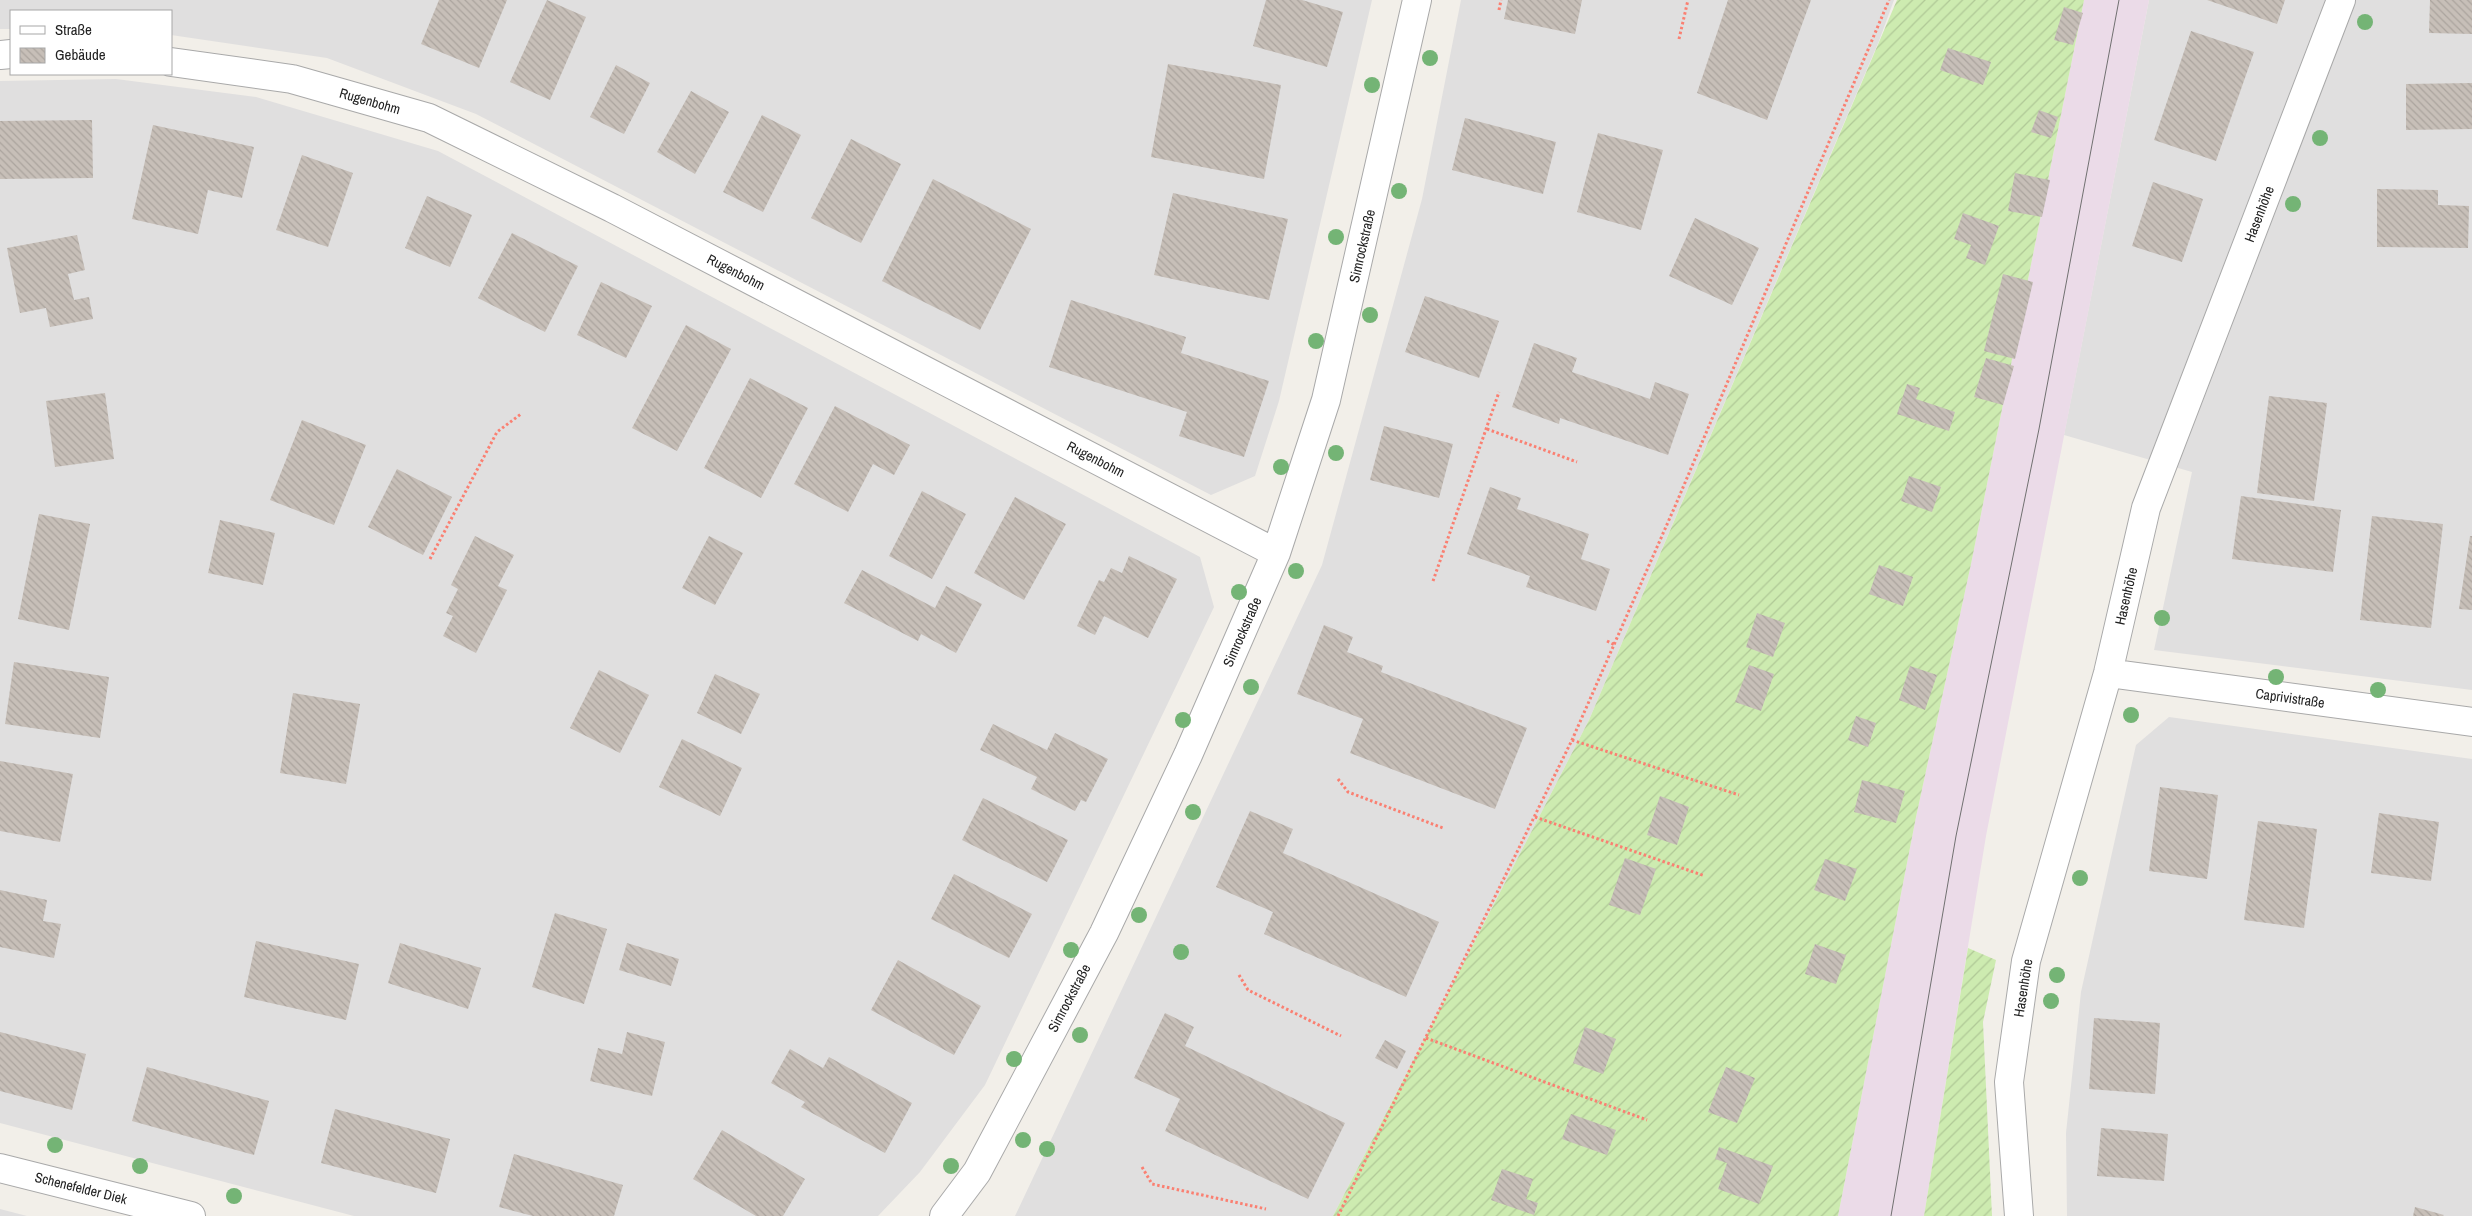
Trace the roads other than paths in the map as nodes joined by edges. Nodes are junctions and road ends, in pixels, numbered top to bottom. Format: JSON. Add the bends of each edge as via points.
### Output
{"nodes":[{"id":1,"x":1417,"y":0,"type":"edge"},
{"id":2,"x":2341,"y":0,"type":"edge"},
{"id":3,"x":172,"y":62,"type":"edge"},
{"id":4,"x":1276,"y":553,"type":"junction"},
{"id":5,"x":2108,"y":673,"type":"junction"},
{"id":6,"x":2472,"y":722,"type":"edge"},
{"id":7,"x":0,"y":1168,"type":"edge"},
{"id":8,"x":191,"y":1216,"type":"edge"},
{"id":9,"x":944,"y":1216,"type":"edge"},
{"id":10,"x":2019,"y":1216,"type":"edge"}],
"edges":[{"from":1,"to":4,"type":"street","name":"Simrockstraße","via":[[1326,400]]},
{"from":2,"to":5,"type":"street","name":"Hasenhöhe","via":[[2146,508]]},
{"from":3,"to":4,"type":"street","name":"Rugenbohm","via":[[292,79],[429,118],[612,208]]},
{"from":4,"to":9,"type":"street","name":"Simrockstraße","via":[[1188,755],[1104,933],[977,1172]]},
{"from":5,"to":6,"type":"street","name":"Caprivistraße"},
{"from":5,"to":10,"type":"street","name":"Hasenhöhe","via":[[2026,961],[2009,1082]]},
{"from":7,"to":8,"type":"street","name":"Schenefelder Diek"}]}
